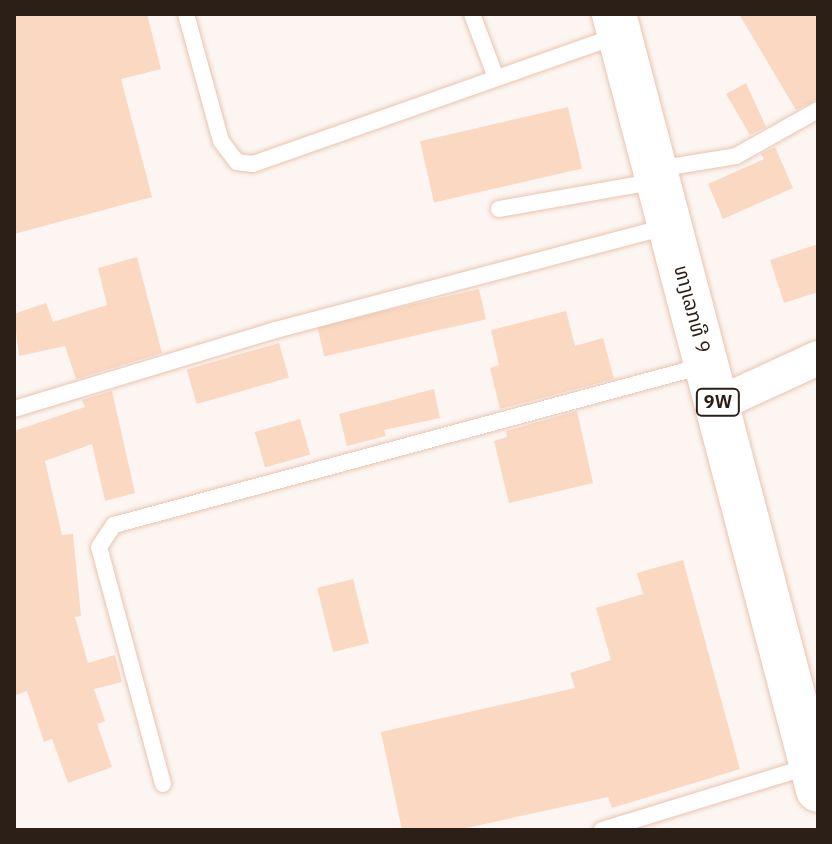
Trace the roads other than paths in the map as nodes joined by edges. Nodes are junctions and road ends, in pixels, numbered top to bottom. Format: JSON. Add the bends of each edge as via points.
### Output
{"nodes":[{"id":1,"x":186,"y":14,"type":"edge"},
{"id":2,"x":472,"y":14,"type":"edge"},
{"id":3,"x":618,"y":24,"type":"edge"},
{"id":4,"x":496,"y":78,"type":"junction"},
{"id":5,"x":818,"y":110,"type":"edge"},
{"id":6,"x":658,"y":175,"type":"junction"},
{"id":7,"x":499,"y":209,"type":"dead end"},
{"id":8,"x":671,"y":225,"type":"junction"},
{"id":9,"x":818,"y":358,"type":"edge"},
{"id":10,"x":713,"y":384,"type":"junction"},
{"id":11,"x":14,"y":409,"type":"edge"},
{"id":12,"x":807,"y":703,"type":"edge"},
{"id":13,"x":815,"y":778,"type":"edge"},
{"id":14,"x":163,"y":784,"type":"dead end"},
{"id":15,"x":602,"y":830,"type":"edge"}],
"edges":[{"from":1,"to":4,"type":"lane","via":[[221,141],[237,162],[253,164]]},
{"from":2,"to":4,"type":"lane"},
{"from":3,"to":4,"type":"lane"},
{"from":3,"to":6,"type":"main road","name":"ທາງເລກທີ 9","number":"9W"},
{"from":5,"to":6,"type":"lane","via":[[736,156]]},
{"from":6,"to":7,"type":"lane"},
{"from":6,"to":8,"type":"main road","name":"ທາງເລກທີ 9","number":"9W"},
{"from":8,"to":10,"type":"main road","name":"ທາງເລກທີ 9","number":"9W"},
{"from":8,"to":11,"type":"lane","via":[[272,331]]},
{"from":9,"to":10,"type":"street"},
{"from":10,"to":12,"type":"main road","name":"ທາງເລກທີ 9","number":"9W"},
{"from":10,"to":14,"type":"lane","via":[[114,525],[99,547]]},
{"from":12,"to":13,"type":"main road","name":"ທາງເລກທີ 9","number":"9W"},
{"from":13,"to":15,"type":"lane"}]}
